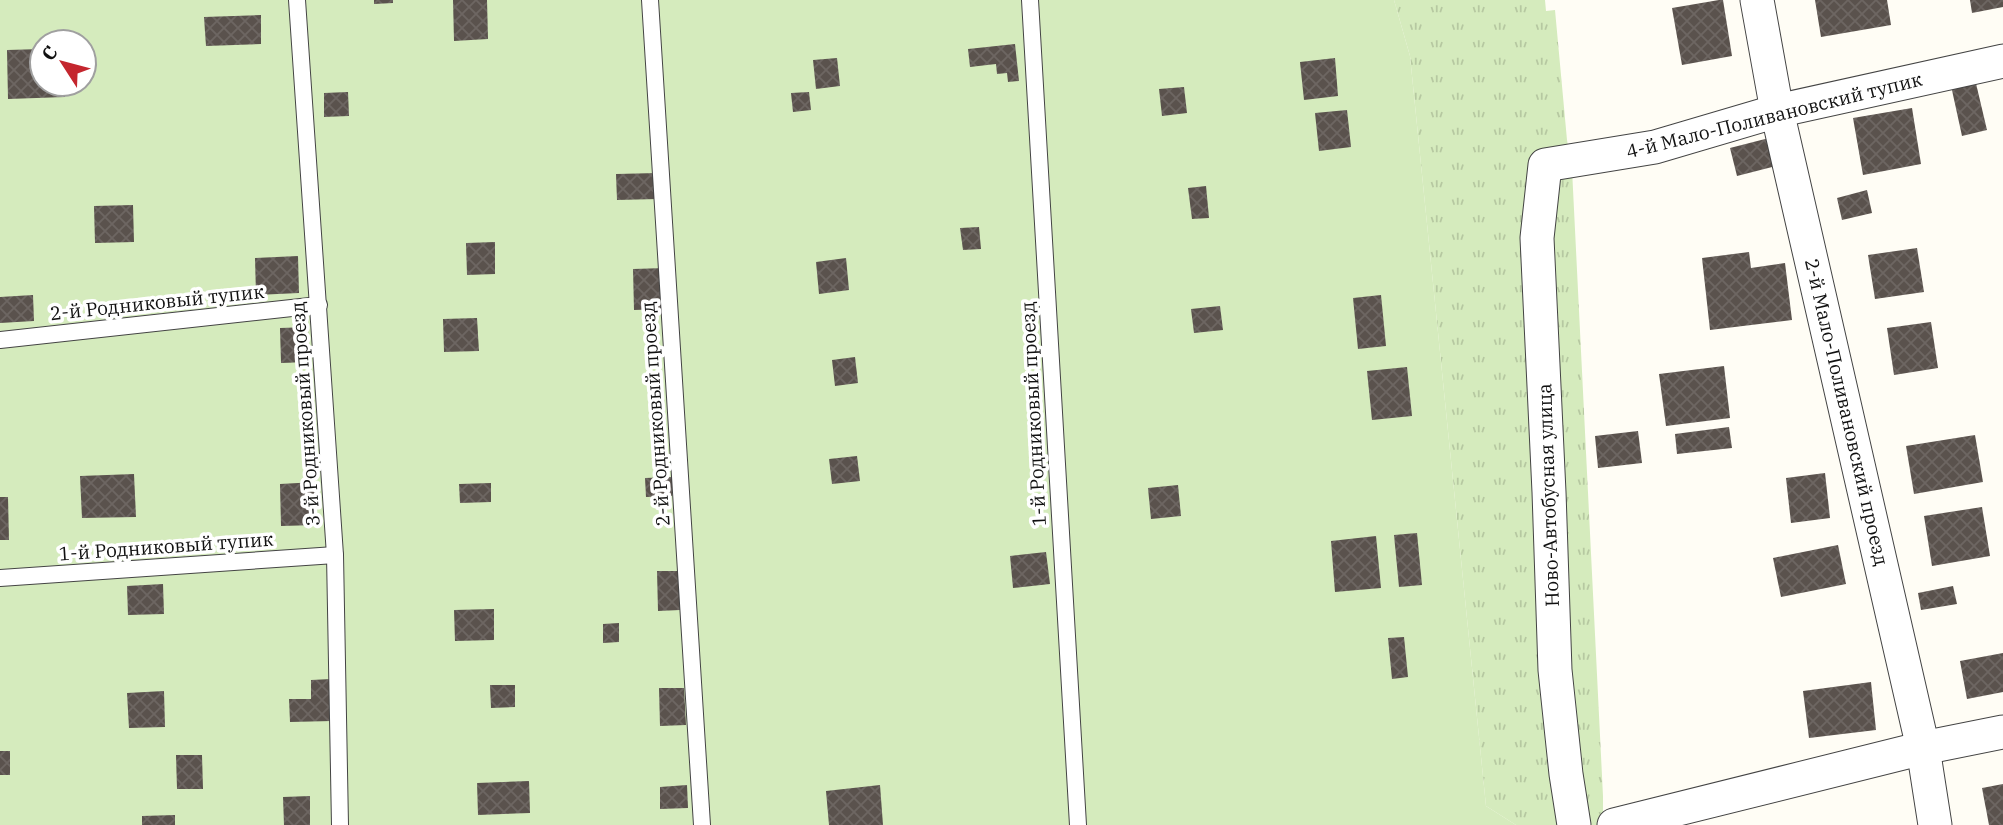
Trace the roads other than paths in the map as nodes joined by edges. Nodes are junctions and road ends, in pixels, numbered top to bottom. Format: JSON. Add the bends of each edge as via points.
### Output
{"nodes":[{"id":1,"x":298,"y":0,"type":"edge"},
{"id":2,"x":650,"y":0,"type":"edge"},
{"id":3,"x":1030,"y":0,"type":"edge"},
{"id":4,"x":1757,"y":0,"type":"edge"},
{"id":5,"x":2003,"y":61,"type":"edge"},
{"id":6,"x":1777,"y":111,"type":"junction"},
{"id":7,"x":1545,"y":165,"type":"joint"},
{"id":8,"x":319,"y":305,"type":"junction"},
{"id":9,"x":0,"y":340,"type":"edge"},
{"id":10,"x":335,"y":555,"type":"junction"},
{"id":11,"x":0,"y":578,"type":"edge"},
{"id":12,"x":2003,"y":732,"type":"edge"},
{"id":13,"x":1923,"y":748,"type":"junction"},
{"id":14,"x":340,"y":825,"type":"edge"},
{"id":15,"x":702,"y":825,"type":"edge"},
{"id":16,"x":1078,"y":825,"type":"edge"},
{"id":17,"x":1574,"y":825,"type":"edge"},
{"id":18,"x":1614,"y":825,"type":"edge"},
{"id":19,"x":1936,"y":825,"type":"edge"}],
"edges":[{"from":1,"to":8,"type":"lane","name":"3-й Родниковый проезд"},
{"from":2,"to":15,"type":"lane","name":"2-й Родниковый проезд"},
{"from":3,"to":16,"type":"lane","name":"1-й Родниковый проезд"},
{"from":4,"to":6,"type":"street","name":"2-й Мало-Поливановский проезд"},
{"from":5,"to":6,"type":"street","name":"4-й Мало-Поливановский тупик"},
{"from":6,"to":7,"type":"street","name":"4-й Мало-Поливановский тупик","via":[[1656,147]]},
{"from":6,"to":13,"type":"street","name":"2-й Мало-Поливановский проезд"},
{"from":7,"to":17,"type":"street","name":"Ново-Автобусная улица","via":[[1537,238],[1555,670]]},
{"from":8,"to":9,"type":"lane","name":"2-й Родниковый тупик"},
{"from":8,"to":10,"type":"lane","name":"3-й Родниковый проезд"},
{"from":10,"to":11,"type":"lane","name":"1-й Родниковый тупик"},
{"from":10,"to":14,"type":"lane","name":"3-й Родниковый проезд"},
{"from":12,"to":13,"type":"street"},
{"from":13,"to":18,"type":"street"},
{"from":13,"to":19,"type":"street","name":"2-й Мало-Поливановский проезд"}]}
